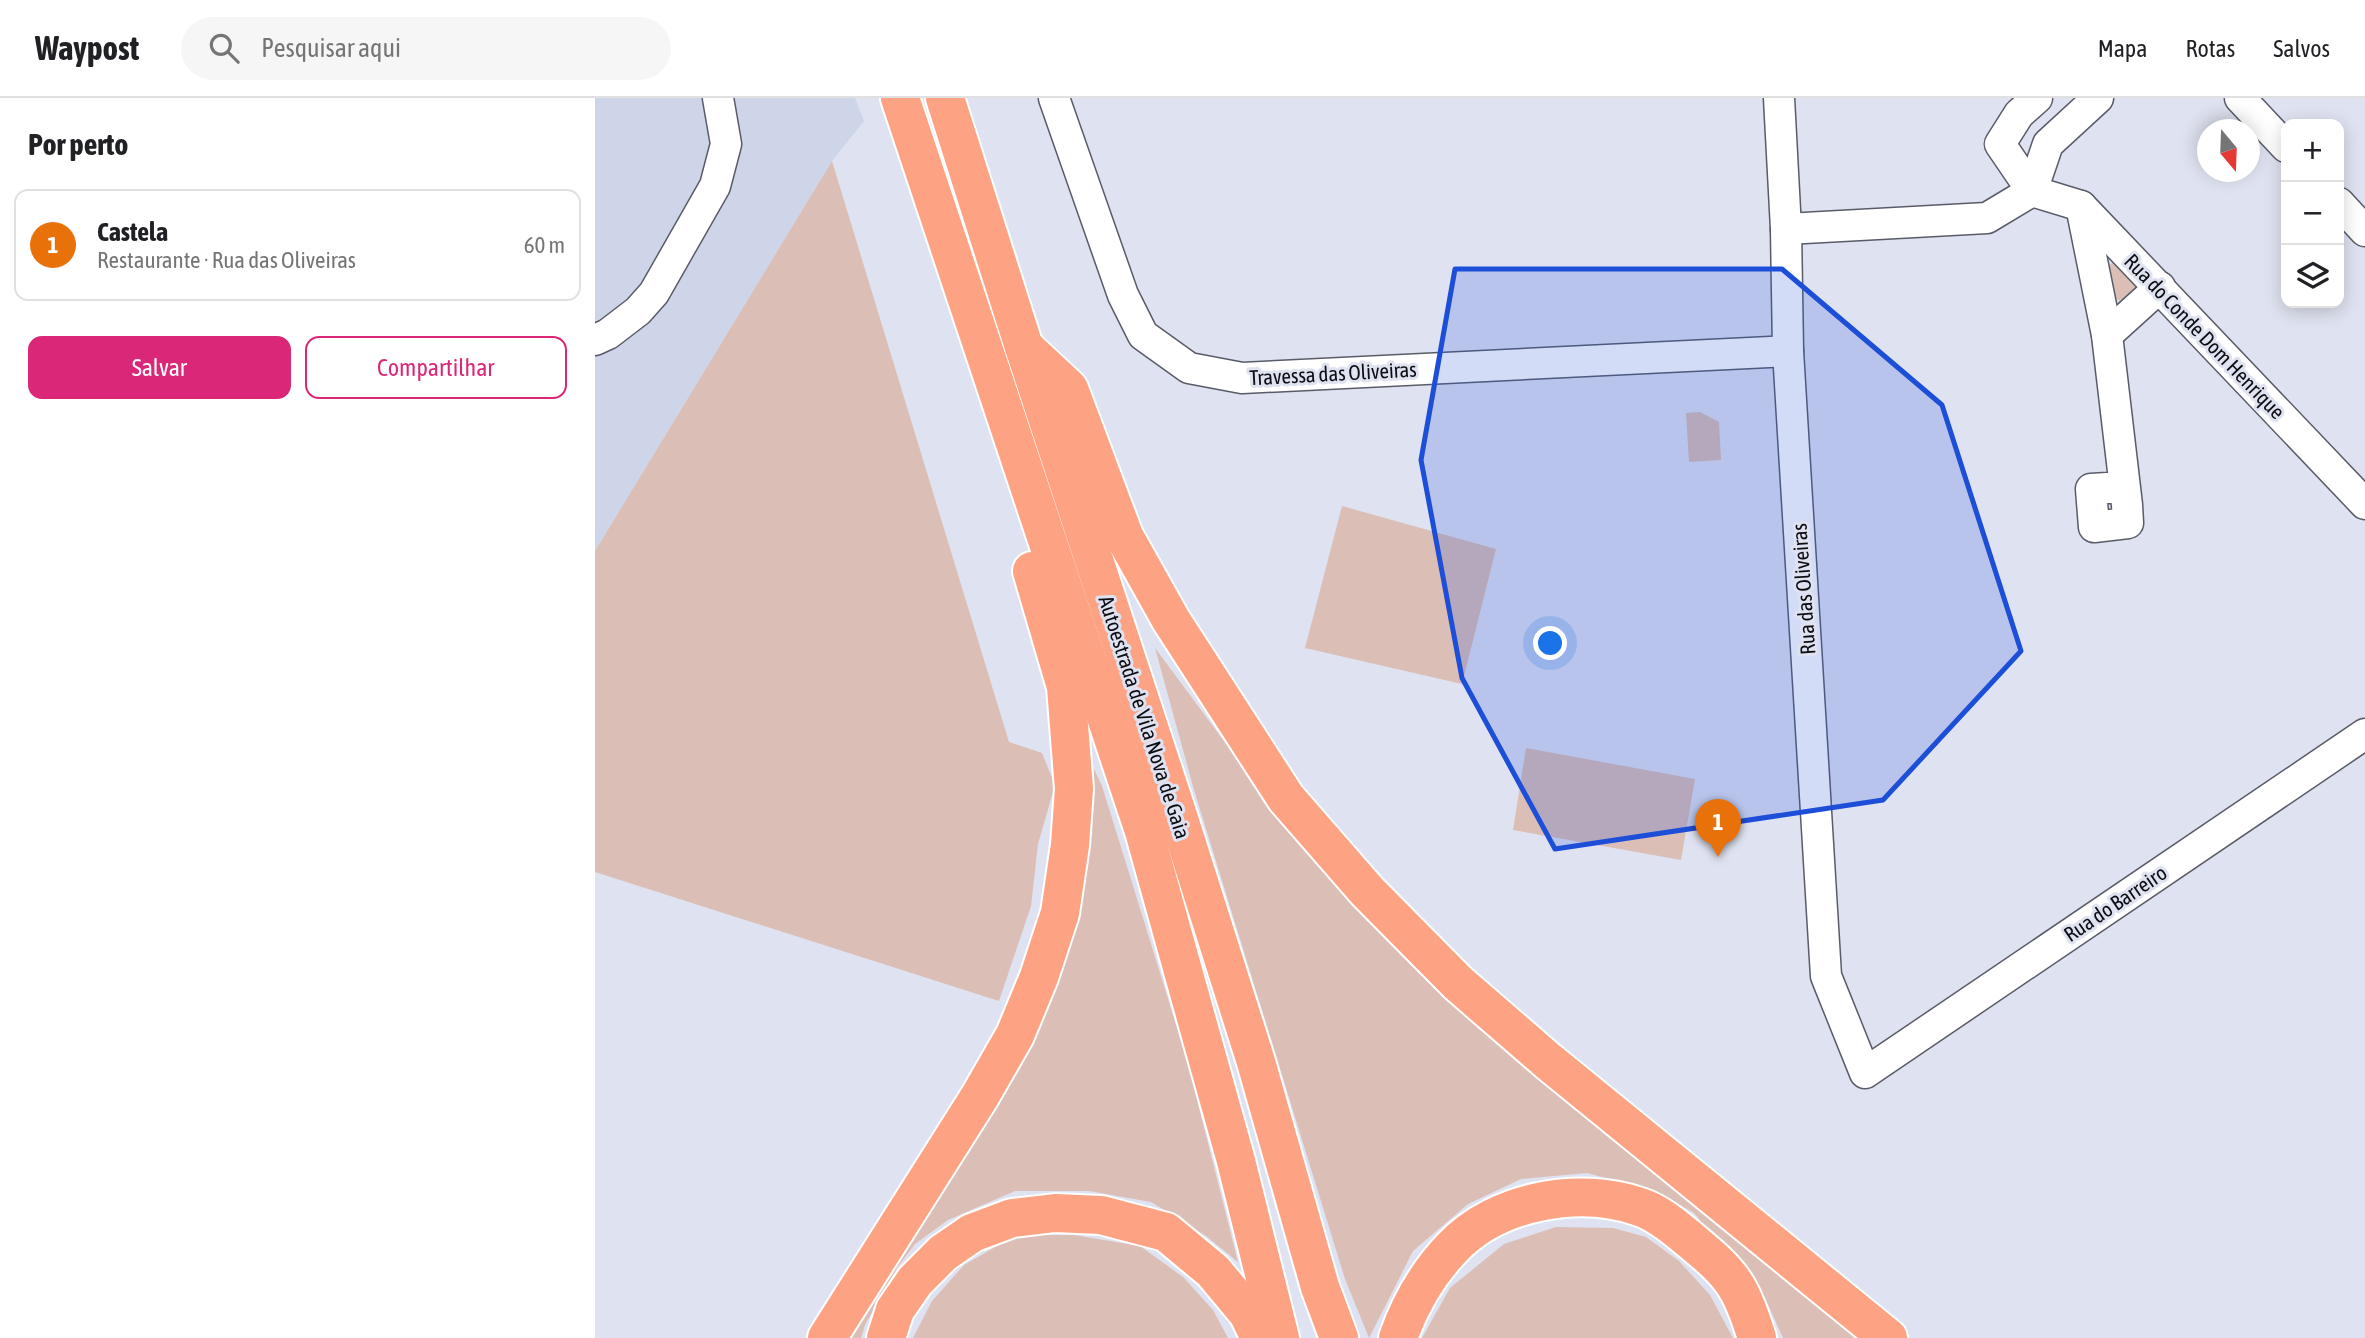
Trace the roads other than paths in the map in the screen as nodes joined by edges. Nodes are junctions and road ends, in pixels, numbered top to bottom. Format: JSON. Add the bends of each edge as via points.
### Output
{"nodes":[{"id":1,"x":718,"y":98,"type":"edge"},
{"id":2,"x":900,"y":98,"type":"edge"},
{"id":3,"x":946,"y":98,"type":"edge"},
{"id":4,"x":1054,"y":98,"type":"edge"},
{"id":5,"x":1779,"y":98,"type":"edge"},
{"id":6,"x":2098,"y":98,"type":"edge"},
{"id":7,"x":2240,"y":98,"type":"edge"},
{"id":8,"x":2028,"y":106,"type":"edge"},
{"id":9,"x":2281,"y":143,"type":"edge"},
{"id":10,"x":2048,"y":144,"type":"junction"},
{"id":11,"x":2032,"y":191,"type":"junction"},
{"id":12,"x":2081,"y":206,"type":"junction"},
{"id":13,"x":2344,"y":209,"type":"edge"},
{"id":14,"x":1786,"y":229,"type":"junction"},
{"id":15,"x":2365,"y":232,"type":"edge"},
{"id":16,"x":2160,"y":287,"type":"junction"},
{"id":17,"x":2107,"y":335,"type":"junction"},
{"id":18,"x":595,"y":340,"type":"edge"},
{"id":19,"x":1024,"y":347,"type":"junction"},
{"id":20,"x":1788,"y":351,"type":"junction"},
{"id":21,"x":1012,"y":430,"type":"junction"},
{"id":22,"x":2124,"y":487,"type":"dead end"},
{"id":23,"x":2365,"y":504,"type":"edge"},
{"id":24,"x":2365,"y":734,"type":"edge"},
{"id":25,"x":1865,"y":1073,"type":"joint"},
{"id":26,"x":827,"y":1338,"type":"edge"},
{"id":27,"x":886,"y":1338,"type":"edge"},
{"id":28,"x":1260,"y":1338,"type":"edge"},
{"id":29,"x":1280,"y":1338,"type":"edge"},
{"id":30,"x":1339,"y":1338,"type":"edge"},
{"id":31,"x":1398,"y":1338,"type":"edge"},
{"id":32,"x":1757,"y":1338,"type":"edge"},
{"id":33,"x":1888,"y":1338,"type":"edge"}],
"edges":[{"from":1,"to":18,"type":"street","via":[[726,144],[715,186],[654,293],[638,311]]},
{"from":2,"to":21,"type":"highway","name":"Autoestrada de Vila Nova de Gaia"},
{"from":3,"to":19,"type":"highway","name":"Autoestrada de Vila Nova de Gaia"},
{"from":4,"to":20,"type":"street","name":"Travessa das Oliveiras","via":[[1123,295],[1143,335],[1189,368],[1242,378]]},
{"from":5,"to":14,"type":"street","name":"Rua das Oliveiras"},
{"from":6,"to":10,"type":"street"},
{"from":7,"to":9,"type":"street"},
{"from":8,"to":10,"type":"street"},
{"from":8,"to":11,"type":"street","via":[[2000,144]]},
{"from":10,"to":11,"type":"street"},
{"from":11,"to":12,"type":"street","name":"Rua do Conde Dom Henrique"},
{"from":11,"to":14,"type":"street","via":[[1987,218]]},
{"from":12,"to":16,"type":"street","name":"Rua do Conde Dom Henrique"},
{"from":12,"to":17,"type":"street"},
{"from":13,"to":15,"type":"street"},
{"from":14,"to":20,"type":"street","name":"Rua das Oliveiras"},
{"from":16,"to":17,"type":"street"},
{"from":16,"to":23,"type":"street","name":"Rua do Conde Dom Henrique"},
{"from":17,"to":22,"type":"street"},
{"from":19,"to":30,"type":"highway","name":"Autoestrada de Vila Nova de Gaia","via":[[1256,1062],[1320,1287]]},
{"from":19,"to":33,"type":"highway","via":[[1069,389],[1124,536],[1171,620],[1286,797],[1367,891],[1468,992]]},
{"from":20,"to":25,"type":"street","name":"Rua das Oliveiras","via":[[1826,976]]},
{"from":21,"to":26,"type":"highway","via":[[999,460],[1066,687],[1073,789],[1060,914],[1015,1035]]},
{"from":21,"to":29,"type":"highway","name":"Autoestrada de Vila Nova de Gaia","via":[[1144,831]]},
{"from":24,"to":25,"type":"street","name":"Rua do Barreiro"},
{"from":27,"to":28,"type":"highway","via":[[895,1310],[943,1253],[972,1233],[1012,1218],[1055,1213],[1101,1215],[1166,1232],[1213,1271],[1248,1313]]},
{"from":31,"to":32,"type":"highway","via":[[1426,1280],[1454,1246],[1497,1215],[1554,1198],[1599,1197],[1642,1208],[1675,1226],[1710,1256],[1737,1287]]}]}
